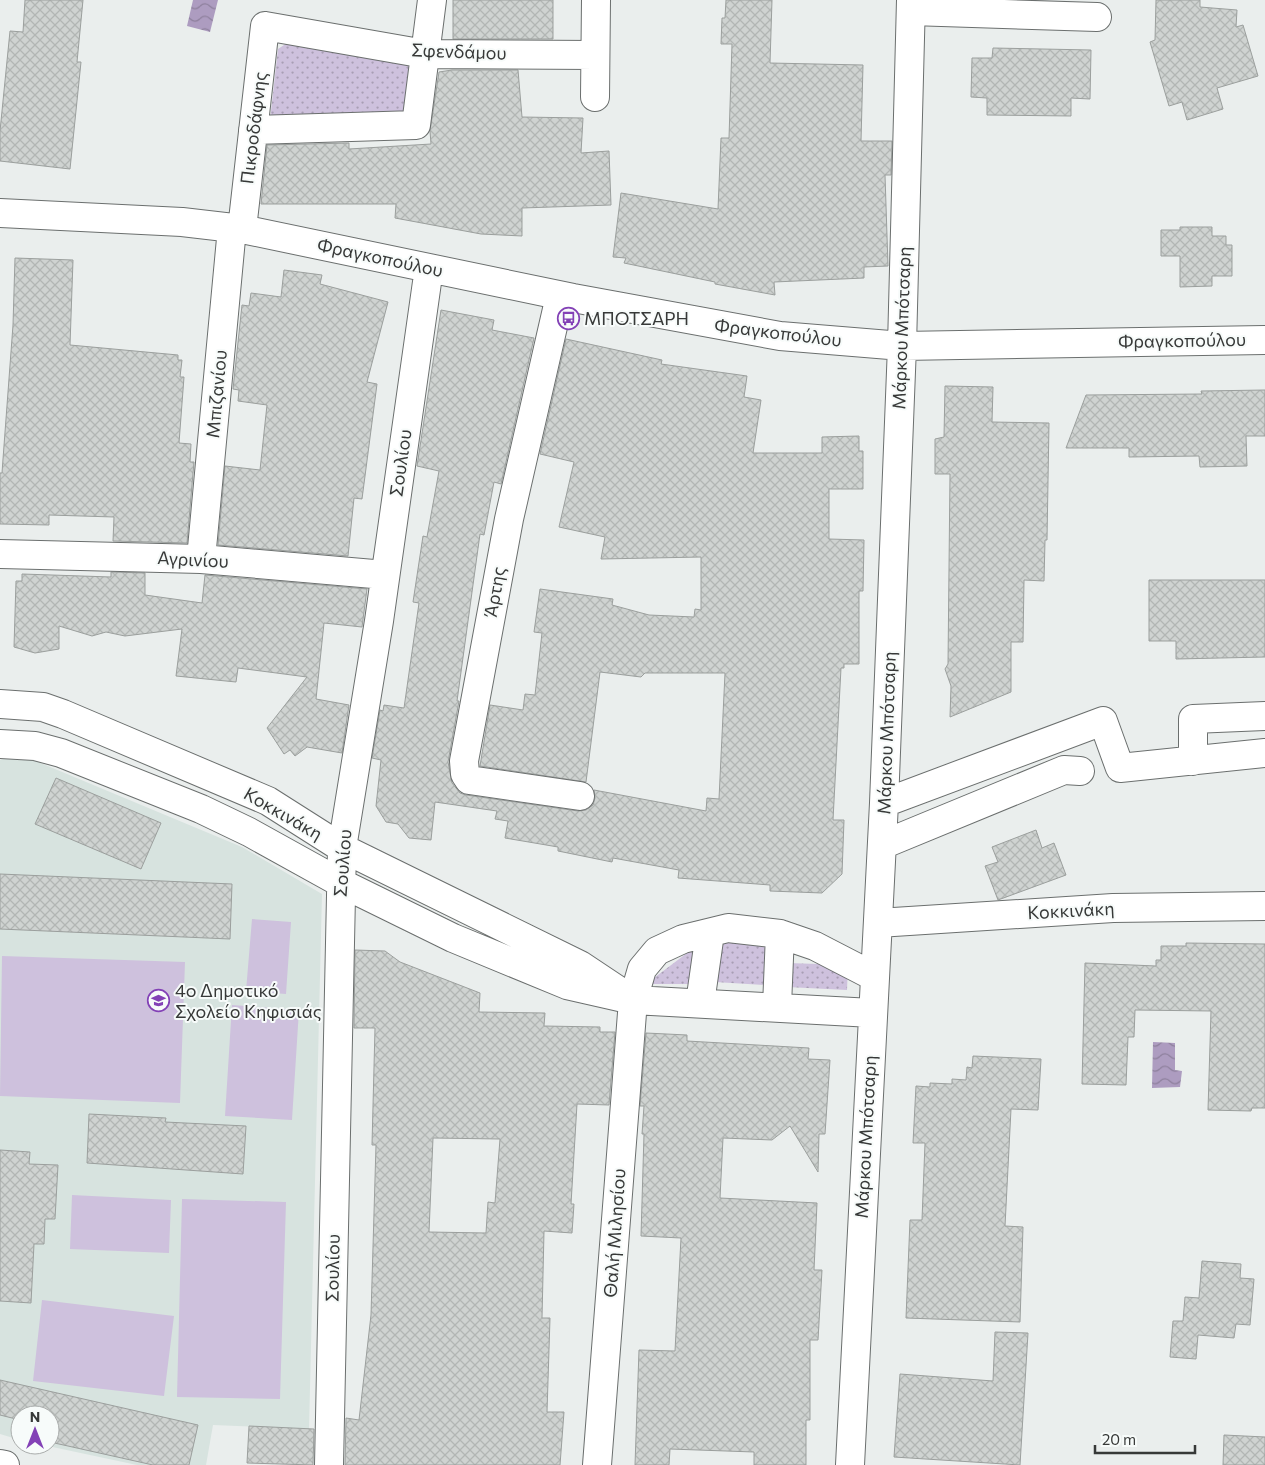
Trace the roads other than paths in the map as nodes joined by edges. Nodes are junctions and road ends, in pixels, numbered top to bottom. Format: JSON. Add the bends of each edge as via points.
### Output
{"nodes":[{"id":1,"x":432,"y":0,"type":"edge"},
{"id":2,"x":596,"y":0,"type":"edge"},
{"id":3,"x":911,"y":6,"type":"edge"},
{"id":4,"x":1097,"y":17,"type":"dead end"},
{"id":5,"x":265,"y":26,"type":"joint"},
{"id":6,"x":426,"y":54,"type":"junction"},
{"id":7,"x":595,"y":55,"type":"junction"},
{"id":8,"x":595,"y":97,"type":"dead end"},
{"id":9,"x":254,"y":130,"type":"junction"},
{"id":10,"x":0,"y":213,"type":"edge"},
{"id":11,"x":237,"y":228,"type":"junction"},
{"id":12,"x":429,"y":268,"type":"junction"},
{"id":13,"x":560,"y":296,"type":"junction"},
{"id":14,"x":1265,"y":340,"type":"edge"},
{"id":15,"x":902,"y":346,"type":"junction"},
{"id":16,"x":0,"y":554,"type":"edge"},
{"id":17,"x":201,"y":559,"type":"junction"},
{"id":18,"x":386,"y":575,"type":"junction"},
{"id":19,"x":0,"y":704,"type":"edge"},
{"id":20,"x":1265,"y":716,"type":"edge"},
{"id":21,"x":0,"y":744,"type":"edge"},
{"id":22,"x":1265,"y":753,"type":"edge"},
{"id":23,"x":1193,"y":761,"type":"junction"},
{"id":24,"x":1080,"y":771,"type":"dead end"},
{"id":25,"x":580,"y":796,"type":"dead end"},
{"id":26,"x":884,"y":803,"type":"junction"},
{"id":27,"x":882,"y":845,"type":"junction"},
{"id":28,"x":342,"y":848,"type":"junction"},
{"id":29,"x":341,"y":883,"type":"junction"},
{"id":30,"x":1265,"y":906,"type":"edge"},
{"id":31,"x":878,"y":923,"type":"junction"},
{"id":32,"x":710,"y":933,"type":"junction"},
{"id":33,"x":780,"y":934,"type":"junction"},
{"id":34,"x":875,"y":977,"type":"junction"},
{"id":35,"x":633,"y":1000,"type":"junction"},
{"id":36,"x":700,"y":1003,"type":"junction"},
{"id":37,"x":776,"y":1006,"type":"junction"},
{"id":38,"x":872,"y":1013,"type":"junction"},
{"id":39,"x":0,"y":1464,"type":"edge"},
{"id":40,"x":5,"y":1465,"type":"edge"},
{"id":41,"x":329,"y":1465,"type":"edge"},
{"id":42,"x":598,"y":1465,"type":"edge"},
{"id":43,"x":850,"y":1465,"type":"edge"}],
"edges":[{"from":1,"to":6,"type":"street"},
{"from":2,"to":7,"type":"street"},
{"from":3,"to":4,"type":"street"},
{"from":3,"to":15,"type":"street","name":"Μάρκου Μπότσαρη"},
{"from":5,"to":6,"type":"street","name":"Σφενδάμου"},
{"from":5,"to":9,"type":"street","name":"Πικροδάφνης"},
{"from":6,"to":7,"type":"street","name":"Σφενδάμου"},
{"from":6,"to":9,"type":"street","via":[[416,125]]},
{"from":7,"to":8,"type":"street"},
{"from":9,"to":11,"type":"street","name":"Πικροδάφνης"},
{"from":10,"to":11,"type":"street","name":"Φραγκοπούλου","via":[[182,222]]},
{"from":11,"to":12,"type":"street","name":"Φραγκοπούλου"},
{"from":11,"to":17,"type":"street","name":"Μπιζανίου"},
{"from":12,"to":13,"type":"street","name":"Φραγκοπούλου"},
{"from":12,"to":18,"type":"street","name":"Σουλίου"},
{"from":13,"to":15,"type":"street","name":"Φραγκοπούλου","via":[[740,330]]},
{"from":13,"to":25,"type":"street","name":"Άρτης","via":[[509,519],[464,761],[469,780]]},
{"from":14,"to":15,"type":"street","name":"Φραγκοπούλου"},
{"from":15,"to":26,"type":"street","name":"Μάρκου Μπότσαρη"},
{"from":16,"to":17,"type":"street","name":"Αγρινίου"},
{"from":17,"to":18,"type":"street","name":"Αγρινίου"},
{"from":18,"to":28,"type":"street","name":"Σουλίου"},
{"from":19,"to":28,"type":"street","name":"Κοκκινάκη","via":[[43,707],[96,726],[268,801]]},
{"from":20,"to":23,"type":"street","via":[[1193,719]]},
{"from":21,"to":29,"type":"street","name":"Κοκκινάκη","via":[[61,753],[201,809]]},
{"from":22,"to":23,"type":"street"},
{"from":23,"to":26,"type":"street","via":[[1120,768],[1103,721]]},
{"from":24,"to":27,"type":"street","via":[[1064,770]]},
{"from":26,"to":27,"type":"street","name":"Μάρκου Μπότσαρη"},
{"from":27,"to":31,"type":"street","name":"Μάρκου Μπότσαρη"},
{"from":28,"to":29,"type":"street","name":"Σουλίου"},
{"from":28,"to":35,"type":"street","name":"Κοκκινάκη","via":[[580,964]]},
{"from":29,"to":35,"type":"street","name":"Κοκκινάκη","via":[[453,938],[567,985]]},
{"from":29,"to":41,"type":"street","name":"Σουλίου"},
{"from":30,"to":31,"type":"street","name":"Κοκκινάκη","via":[[1113,908]]},
{"from":31,"to":34,"type":"street","name":"Μάρκου Μπότσαρη"},
{"from":32,"to":33,"type":"street","name":"Θαλή Μιλησίου","via":[[728,928]]},
{"from":32,"to":35,"type":"street","name":"Θαλή Μιλησίου","via":[[657,951],[642,969]]},
{"from":32,"to":36,"type":"street"},
{"from":33,"to":34,"type":"street","name":"Θαλή Μιλησίου","via":[[815,946]]},
{"from":33,"to":37,"type":"street"},
{"from":34,"to":38,"type":"street","name":"Μάρκου Μπότσαρη"},
{"from":35,"to":36,"type":"street","name":"Κοκκινάκη"},
{"from":35,"to":42,"type":"street","name":"Θαλή Μιλησίου"},
{"from":36,"to":37,"type":"street","name":"Κοκκινάκη"},
{"from":37,"to":38,"type":"street","name":"Κοκκινάκη"},
{"from":38,"to":43,"type":"street","name":"Μάρκου Μπότσαρη"},
{"from":39,"to":40,"type":"street"}]}
